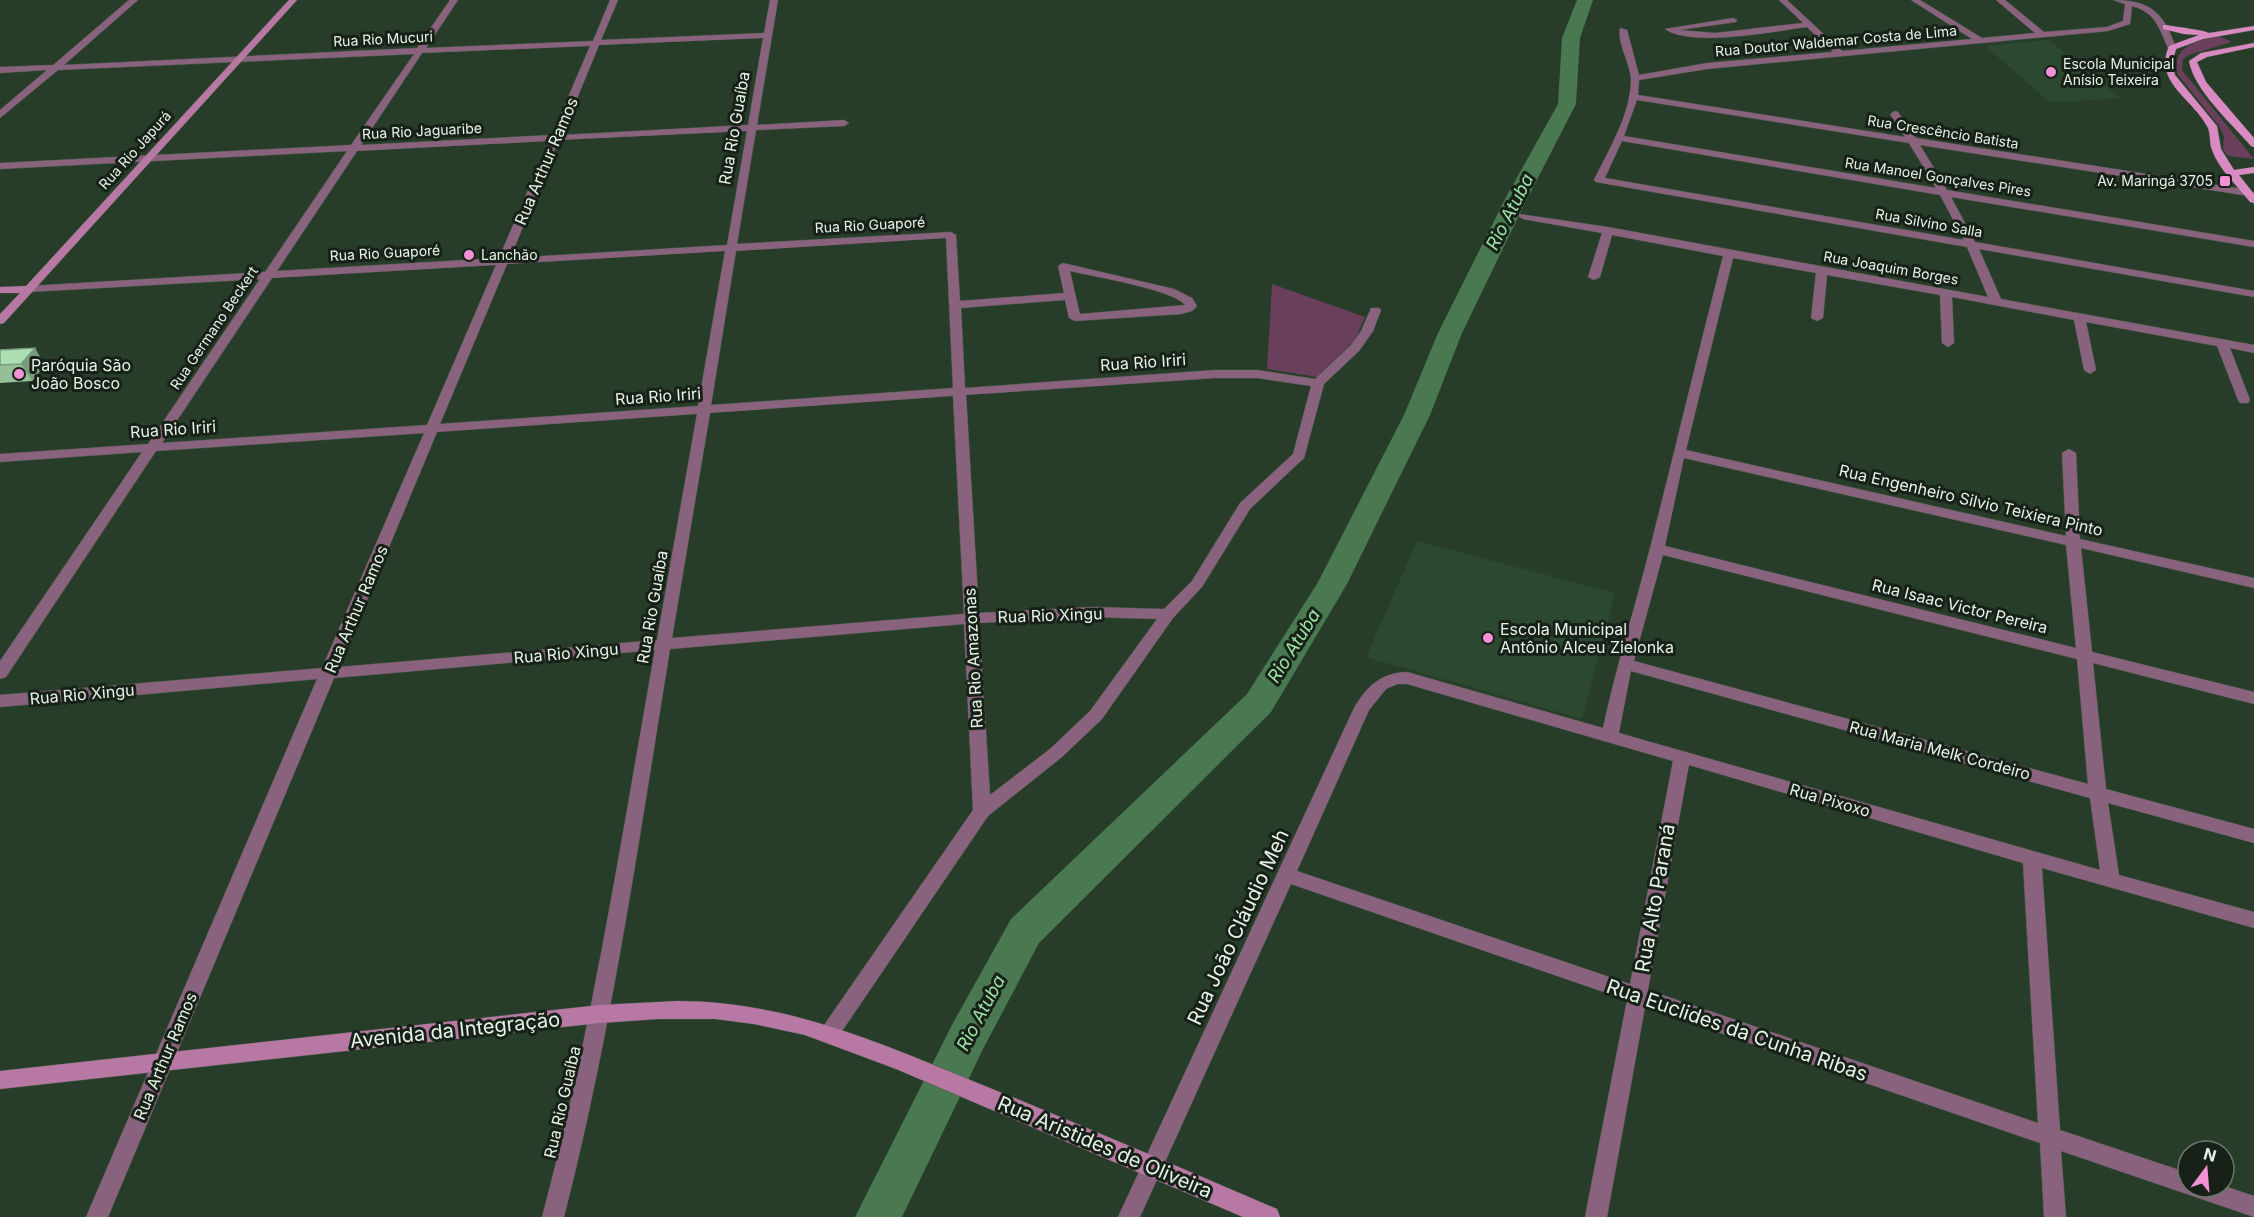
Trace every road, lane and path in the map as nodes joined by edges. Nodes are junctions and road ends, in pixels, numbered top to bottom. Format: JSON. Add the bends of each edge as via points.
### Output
{"nodes":[{"id":1,"x":134,"y":0,"type":"edge"},
{"id":2,"x":293,"y":0,"type":"edge"},
{"id":3,"x":453,"y":0,"type":"edge"},
{"id":4,"x":615,"y":0,"type":"edge"},
{"id":5,"x":774,"y":0,"type":"edge"},
{"id":6,"x":1783,"y":0,"type":"edge"},
{"id":7,"x":1915,"y":0,"type":"edge"},
{"id":8,"x":2000,"y":0,"type":"edge"},
{"id":9,"x":2117,"y":0,"type":"edge"},
{"id":10,"x":2129,"y":2,"type":"junction"},
{"id":11,"x":1726,"y":13,"type":"dead end"},
{"id":12,"x":1733,"y":20,"type":"junction"},
{"id":13,"x":1808,"y":25,"type":"junction"},
{"id":14,"x":2166,"y":27,"type":"junction"},
{"id":15,"x":2254,"y":28,"type":"edge"},
{"id":16,"x":1623,"y":30,"type":"dead end"},
{"id":17,"x":1749,"y":31,"type":"junction"},
{"id":18,"x":2229,"y":32,"type":"junction"},
{"id":19,"x":768,"y":35,"type":"junction"},
{"id":20,"x":2042,"y":35,"type":"junction"},
{"id":21,"x":1982,"y":42,"type":"junction"},
{"id":22,"x":596,"y":43,"type":"junction"},
{"id":23,"x":2254,"y":44,"type":"edge"},
{"id":24,"x":2172,"y":48,"type":"junction"},
{"id":25,"x":419,"y":51,"type":"junction"},
{"id":26,"x":1839,"y":53,"type":"junction"},
{"id":27,"x":239,"y":59,"type":"junction"},
{"id":28,"x":56,"y":67,"type":"junction"},
{"id":29,"x":0,"y":70,"type":"edge"},
{"id":30,"x":1635,"y":78,"type":"junction"},
{"id":31,"x":1633,"y":97,"type":"junction"},
{"id":32,"x":1895,"y":114,"type":"dead end"},
{"id":33,"x":0,"y":116,"type":"edge"},
{"id":34,"x":844,"y":123,"type":"dead end"},
{"id":35,"x":752,"y":128,"type":"junction"},
{"id":36,"x":556,"y":138,"type":"junction"},
{"id":37,"x":1618,"y":138,"type":"junction"},
{"id":38,"x":1913,"y":141,"type":"junction"},
{"id":39,"x":2254,"y":144,"type":"edge"},
{"id":40,"x":354,"y":148,"type":"junction"},
{"id":41,"x":148,"y":158,"type":"junction"},
{"id":42,"x":0,"y":166,"type":"edge"},
{"id":43,"x":2254,"y":170,"type":"edge"},
{"id":44,"x":2234,"y":174,"type":"junction"},
{"id":45,"x":1946,"y":192,"type":"junction"},
{"id":46,"x":2251,"y":196,"type":"edge"},
{"id":47,"x":1523,"y":216,"type":"dead end"},
{"id":48,"x":1608,"y":230,"type":"junction"},
{"id":49,"x":951,"y":235,"type":"joint"},
{"id":50,"x":2254,"y":244,"type":"edge"},
{"id":51,"x":1973,"y":246,"type":"junction"},
{"id":52,"x":732,"y":248,"type":"junction"},
{"id":53,"x":1729,"y":254,"type":"junction"},
{"id":54,"x":504,"y":261,"type":"junction"},
{"id":55,"x":1822,"y":271,"type":"junction"},
{"id":56,"x":268,"y":275,"type":"junction"},
{"id":57,"x":1593,"y":277,"type":"dead end"},
{"id":58,"x":29,"y":289,"type":"junction"},
{"id":59,"x":0,"y":290,"type":"edge"},
{"id":60,"x":1946,"y":293,"type":"junction"},
{"id":61,"x":2254,"y":294,"type":"edge"},
{"id":62,"x":1069,"y":296,"type":"junction"},
{"id":63,"x":1996,"y":302,"type":"junction"},
{"id":64,"x":954,"y":305,"type":"junction"},
{"id":65,"x":1374,"y":310,"type":"dead end"},
{"id":66,"x":1817,"y":318,"type":"dead end"},
{"id":67,"x":2079,"y":318,"type":"junction"},
{"id":68,"x":0,"y":321,"type":"edge"},
{"id":69,"x":1948,"y":343,"type":"dead end"},
{"id":70,"x":2222,"y":344,"type":"junction"},
{"id":71,"x":2254,"y":350,"type":"edge"},
{"id":72,"x":2091,"y":370,"type":"dead end"},
{"id":73,"x":1317,"y":383,"type":"junction"},
{"id":74,"x":959,"y":391,"type":"junction"},
{"id":75,"x":2244,"y":400,"type":"dead end"},
{"id":76,"x":704,"y":409,"type":"junction"},
{"id":77,"x":433,"y":428,"type":"junction"},
{"id":78,"x":152,"y":447,"type":"junction"},
{"id":79,"x":1680,"y":453,"type":"junction"},
{"id":80,"x":2069,"y":453,"type":"dead end"},
{"id":81,"x":0,"y":458,"type":"edge"},
{"id":82,"x":2073,"y":542,"type":"junction"},
{"id":83,"x":1657,"y":549,"type":"junction"},
{"id":84,"x":2254,"y":583,"type":"edge"},
{"id":85,"x":1168,"y":614,"type":"junction"},
{"id":86,"x":971,"y":618,"type":"junction"},
{"id":87,"x":663,"y":645,"type":"junction"},
{"id":88,"x":2086,"y":656,"type":"junction"},
{"id":89,"x":1625,"y":664,"type":"junction"},
{"id":90,"x":0,"y":673,"type":"edge"},
{"id":91,"x":328,"y":673,"type":"junction"},
{"id":92,"x":1407,"y":678,"type":"joint"},
{"id":93,"x":2254,"y":698,"type":"edge"},
{"id":94,"x":0,"y":701,"type":"edge"},
{"id":95,"x":1610,"y":736,"type":"junction"},
{"id":96,"x":1682,"y":756,"type":"junction"},
{"id":97,"x":2098,"y":794,"type":"junction"},
{"id":98,"x":982,"y":811,"type":"junction"},
{"id":99,"x":2254,"y":836,"type":"edge"},
{"id":100,"x":2032,"y":858,"type":"junction"},
{"id":101,"x":1287,"y":875,"type":"junction"},
{"id":102,"x":2111,"y":880,"type":"junction"},
{"id":103,"x":2254,"y":920,"type":"edge"},
{"id":104,"x":1637,"y":996,"type":"junction"},
{"id":105,"x":600,"y":1014,"type":"junction"},
{"id":106,"x":829,"y":1034,"type":"junction"},
{"id":107,"x":163,"y":1062,"type":"junction"},
{"id":108,"x":904,"y":1062,"type":"joint"},
{"id":109,"x":0,"y":1080,"type":"edge"},
{"id":110,"x":2050,"y":1137,"type":"junction"},
{"id":111,"x":1151,"y":1167,"type":"junction"},
{"id":112,"x":2176,"y":1180,"type":"edge"},
{"id":113,"x":2231,"y":1199,"type":"edge"},
{"id":114,"x":2254,"y":1207,"type":"edge"},
{"id":115,"x":97,"y":1217,"type":"edge"},
{"id":116,"x":553,"y":1217,"type":"edge"},
{"id":117,"x":1129,"y":1217,"type":"edge"},
{"id":118,"x":1269,"y":1217,"type":"edge"},
{"id":119,"x":1596,"y":1217,"type":"edge"},
{"id":120,"x":2055,"y":1217,"type":"edge"}],
"edges":[{"from":1,"to":28,"type":"street"},
{"from":2,"to":27,"type":"street","name":"Rua Rio Japurá"},
{"from":3,"to":25,"type":"street","name":"Rua Germano Beckert"},
{"from":4,"to":22,"type":"street","name":"Rua Arthur Ramos"},
{"from":5,"to":19,"type":"street","name":"Rua Rio Guaíba"},
{"from":6,"to":13,"type":"street"},
{"from":7,"to":21,"type":"street"},
{"from":8,"to":20,"type":"street"},
{"from":9,"to":10,"type":"street"},
{"from":10,"to":14,"type":"street","via":[[2158,15]]},
{"from":10,"to":20,"type":"street","name":"Rua Doutor Waldemar Costa de Lima","via":[[2124,25]]},
{"from":11,"to":12,"type":"street"},
{"from":12,"to":17,"type":"street"},
{"from":12,"to":17,"type":"street","via":[[1669,29],[1711,37]]},
{"from":13,"to":17,"type":"street"},
{"from":13,"to":26,"type":"street"},
{"from":14,"to":18,"type":"main road","via":[[2197,33]]},
{"from":14,"to":24,"type":"street"},
{"from":15,"to":18,"type":"main road"},
{"from":16,"to":30,"type":"street"},
{"from":18,"to":23,"type":"main road","via":[[2229,38]]},
{"from":18,"to":24,"type":"main road"},
{"from":19,"to":22,"type":"street","name":"Rua Rio Mucuri"},
{"from":19,"to":35,"type":"street","name":"Rua Rio Guaíba"},
{"from":20,"to":21,"type":"street","name":"Rua Doutor Waldemar Costa de Lima"},
{"from":21,"to":26,"type":"street","name":"Rua Doutor Waldemar Costa de Lima"},
{"from":22,"to":25,"type":"street","name":"Rua Rio Mucuri"},
{"from":22,"to":36,"type":"street","name":"Rua Arthur Ramos"},
{"from":23,"to":39,"type":"main road","via":[[2193,61],[2202,82]]},
{"from":24,"to":44,"type":"main road","via":[[2168,64],[2171,75],[2212,126],[2217,136],[2215,149]]},
{"from":25,"to":27,"type":"street","name":"Rua Rio Mucuri"},
{"from":25,"to":40,"type":"street","name":"Rua Germano Beckert"},
{"from":26,"to":30,"type":"street","name":"Rua Doutor Waldemar Costa de Lima","via":[[1682,69]]},
{"from":27,"to":28,"type":"street","name":"Rua Rio Mucuri"},
{"from":27,"to":41,"type":"street","name":"Rua Rio Japurá"},
{"from":28,"to":29,"type":"street","name":"Rua Rio Mucuri"},
{"from":28,"to":33,"type":"street"},
{"from":30,"to":31,"type":"street"},
{"from":31,"to":37,"type":"street"},
{"from":31,"to":38,"type":"street","name":"Rua Crescêncio Batista"},
{"from":32,"to":38,"type":"street"},
{"from":34,"to":35,"type":"street","name":"Rua Rio Jaguaribe"},
{"from":35,"to":36,"type":"street","name":"Rua Rio Jaguaribe"},
{"from":35,"to":52,"type":"street","name":"Rua Rio Guaíba"},
{"from":36,"to":40,"type":"street","name":"Rua Rio Jaguaribe"},
{"from":36,"to":54,"type":"street","name":"Rua Arthur Ramos"},
{"from":37,"to":45,"type":"street","name":"Rua Manoel Gonçalves Pires"},
{"from":37,"to":51,"type":"street","name":"Rua Silvino Salla","via":[[1599,180]]},
{"from":38,"to":45,"type":"street"},
{"from":38,"to":46,"type":"street","name":"Rua Crescêncio Batista"},
{"from":40,"to":41,"type":"street","name":"Rua Rio Jaguaribe"},
{"from":40,"to":56,"type":"street","name":"Rua Germano Beckert"},
{"from":41,"to":42,"type":"street","name":"Rua Rio Jaguaribe"},
{"from":41,"to":58,"type":"street","name":"Rua Rio Japurá"},
{"from":43,"to":44,"type":"main road"},
{"from":44,"to":46,"type":"main road"},
{"from":45,"to":50,"type":"street","name":"Rua Manoel Gonçalves Pires"},
{"from":45,"to":51,"type":"street"},
{"from":47,"to":48,"type":"street","name":"Rua Joaquim Borges"},
{"from":48,"to":53,"type":"street","name":"Rua Joaquim Borges"},
{"from":48,"to":57,"type":"street"},
{"from":49,"to":52,"type":"street","name":"Rua Rio Guaporé"},
{"from":49,"to":64,"type":"street","name":"Rua Rio Amazonas"},
{"from":51,"to":61,"type":"street","name":"Rua Silvino Salla"},
{"from":51,"to":63,"type":"street"},
{"from":52,"to":54,"type":"street","name":"Rua Rio Guaporé"},
{"from":52,"to":76,"type":"street","name":"Rua Rio Guaíba"},
{"from":53,"to":55,"type":"street","name":"Rua Joaquim Borges"},
{"from":53,"to":79,"type":"street"},
{"from":54,"to":56,"type":"street","name":"Rua Rio Guaporé"},
{"from":54,"to":77,"type":"street","name":"Rua Arthur Ramos"},
{"from":55,"to":60,"type":"street","name":"Rua Joaquim Borges"},
{"from":55,"to":66,"type":"street"},
{"from":56,"to":58,"type":"street","name":"Rua Rio Guaporé"},
{"from":56,"to":78,"type":"street","name":"Rua Germano Beckert"},
{"from":58,"to":59,"type":"street","name":"Rua Rio Guaporé"},
{"from":58,"to":68,"type":"street","name":"Rua Rio Japurá"},
{"from":60,"to":63,"type":"street","name":"Rua Joaquim Borges"},
{"from":60,"to":69,"type":"street"},
{"from":62,"to":62,"type":"street","via":[[1074,318],[1181,311],[1191,306],[1188,300],[1170,291],[1064,266]]},
{"from":62,"to":64,"type":"street"},
{"from":63,"to":67,"type":"street","name":"Rua Joaquim Borges"},
{"from":64,"to":74,"type":"street","name":"Rua Rio Amazonas"},
{"from":65,"to":73,"type":"street","via":[[1367,331],[1355,348]]},
{"from":67,"to":70,"type":"street","name":"Rua Joaquim Borges"},
{"from":67,"to":72,"type":"street"},
{"from":70,"to":71,"type":"street","name":"Rua Joaquim Borges"},
{"from":70,"to":75,"type":"street"},
{"from":73,"to":74,"type":"street","name":"Rua Rio Iriri","via":[[1265,375],[1215,374]]},
{"from":73,"to":85,"type":"street","via":[[1299,455],[1245,506],[1197,584]]},
{"from":74,"to":76,"type":"street","name":"Rua Rio Iriri"},
{"from":74,"to":86,"type":"street","name":"Rua Rio Amazonas"},
{"from":76,"to":77,"type":"street","name":"Rua Rio Iriri"},
{"from":76,"to":87,"type":"street","name":"Rua Rio Guaíba"},
{"from":77,"to":78,"type":"street","name":"Rua Rio Iriri"},
{"from":77,"to":91,"type":"street","name":"Rua Arthur Ramos"},
{"from":78,"to":81,"type":"street","name":"Rua Rio Iriri"},
{"from":78,"to":90,"type":"street","name":"Rua Germano Beckert"},
{"from":79,"to":82,"type":"street","name":"Rua Engenheiro Silvio Teixiera Pinto"},
{"from":79,"to":83,"type":"street"},
{"from":80,"to":82,"type":"street"},
{"from":82,"to":84,"type":"street","name":"Rua Engenheiro Silvio Teixiera Pinto"},
{"from":82,"to":88,"type":"street"},
{"from":83,"to":88,"type":"street","name":"Rua Isaac Victor Pereira"},
{"from":83,"to":89,"type":"street"},
{"from":85,"to":86,"type":"street","name":"Rua Rio Xingu","via":[[1093,612]]},
{"from":85,"to":98,"type":"street","via":[[1096,715],[1056,753]]},
{"from":86,"to":87,"type":"street","name":"Rua Rio Xingu"},
{"from":86,"to":98,"type":"street","name":"Rua Rio Amazonas"},
{"from":87,"to":91,"type":"street","name":"Rua Rio Xingu"},
{"from":87,"to":105,"type":"street","name":"Rua Rio Guaíba"},
{"from":88,"to":93,"type":"street","name":"Rua Isaac Victor Pereira"},
{"from":88,"to":97,"type":"street"},
{"from":89,"to":95,"type":"street"},
{"from":89,"to":97,"type":"street","name":"Rua Maria Melk Cordeiro"},
{"from":91,"to":94,"type":"street","name":"Rua Rio Xingu"},
{"from":91,"to":107,"type":"street","name":"Rua Arthur Ramos"},
{"from":92,"to":95,"type":"street","name":"Rua Pixoxo"},
{"from":92,"to":101,"type":"street","name":"Rua João Cláudio Meh","via":[[1390,678],[1378,686],[1362,708]]},
{"from":95,"to":96,"type":"street","name":"Rua Pixoxo"},
{"from":96,"to":100,"type":"street","name":"Rua Pixoxo"},
{"from":96,"to":104,"type":"street","name":"Rua Alto Paraná"},
{"from":97,"to":99,"type":"street","name":"Rua Maria Melk Cordeiro"},
{"from":97,"to":102,"type":"street"},
{"from":98,"to":106,"type":"street"},
{"from":100,"to":102,"type":"street","name":"Rua Pixoxo"},
{"from":100,"to":110,"type":"street"},
{"from":101,"to":104,"type":"street","name":"Rua Euclides da Cunha Ribas"},
{"from":101,"to":111,"type":"street","name":"Rua João Cláudio Meh"},
{"from":102,"to":103,"type":"street","name":"Rua Pixoxo"},
{"from":104,"to":110,"type":"street","name":"Rua Euclides da Cunha Ribas"},
{"from":104,"to":119,"type":"street","name":"Rua Alto Paraná"},
{"from":105,"to":106,"type":"street","name":"Avenida da Integração","via":[[719,1010],[756,1015]]},
{"from":105,"to":107,"type":"street","name":"Avenida da Integração"},
{"from":105,"to":116,"type":"street","name":"Rua Rio Guaíba"},
{"from":106,"to":108,"type":"street","name":"Avenida da Integração"},
{"from":107,"to":109,"type":"street","name":"Avenida da Integração"},
{"from":107,"to":115,"type":"street","name":"Rua Arthur Ramos"},
{"from":108,"to":111,"type":"street","name":"Rua Aristides de Oliveira"},
{"from":110,"to":112,"type":"street","name":"Rua Euclides da Cunha Ribas"},
{"from":110,"to":120,"type":"street"},
{"from":111,"to":117,"type":"street","name":"Rua João Cláudio Meh"},
{"from":111,"to":118,"type":"street","name":"Rua Aristides de Oliveira"},
{"from":113,"to":114,"type":"street"}]}
